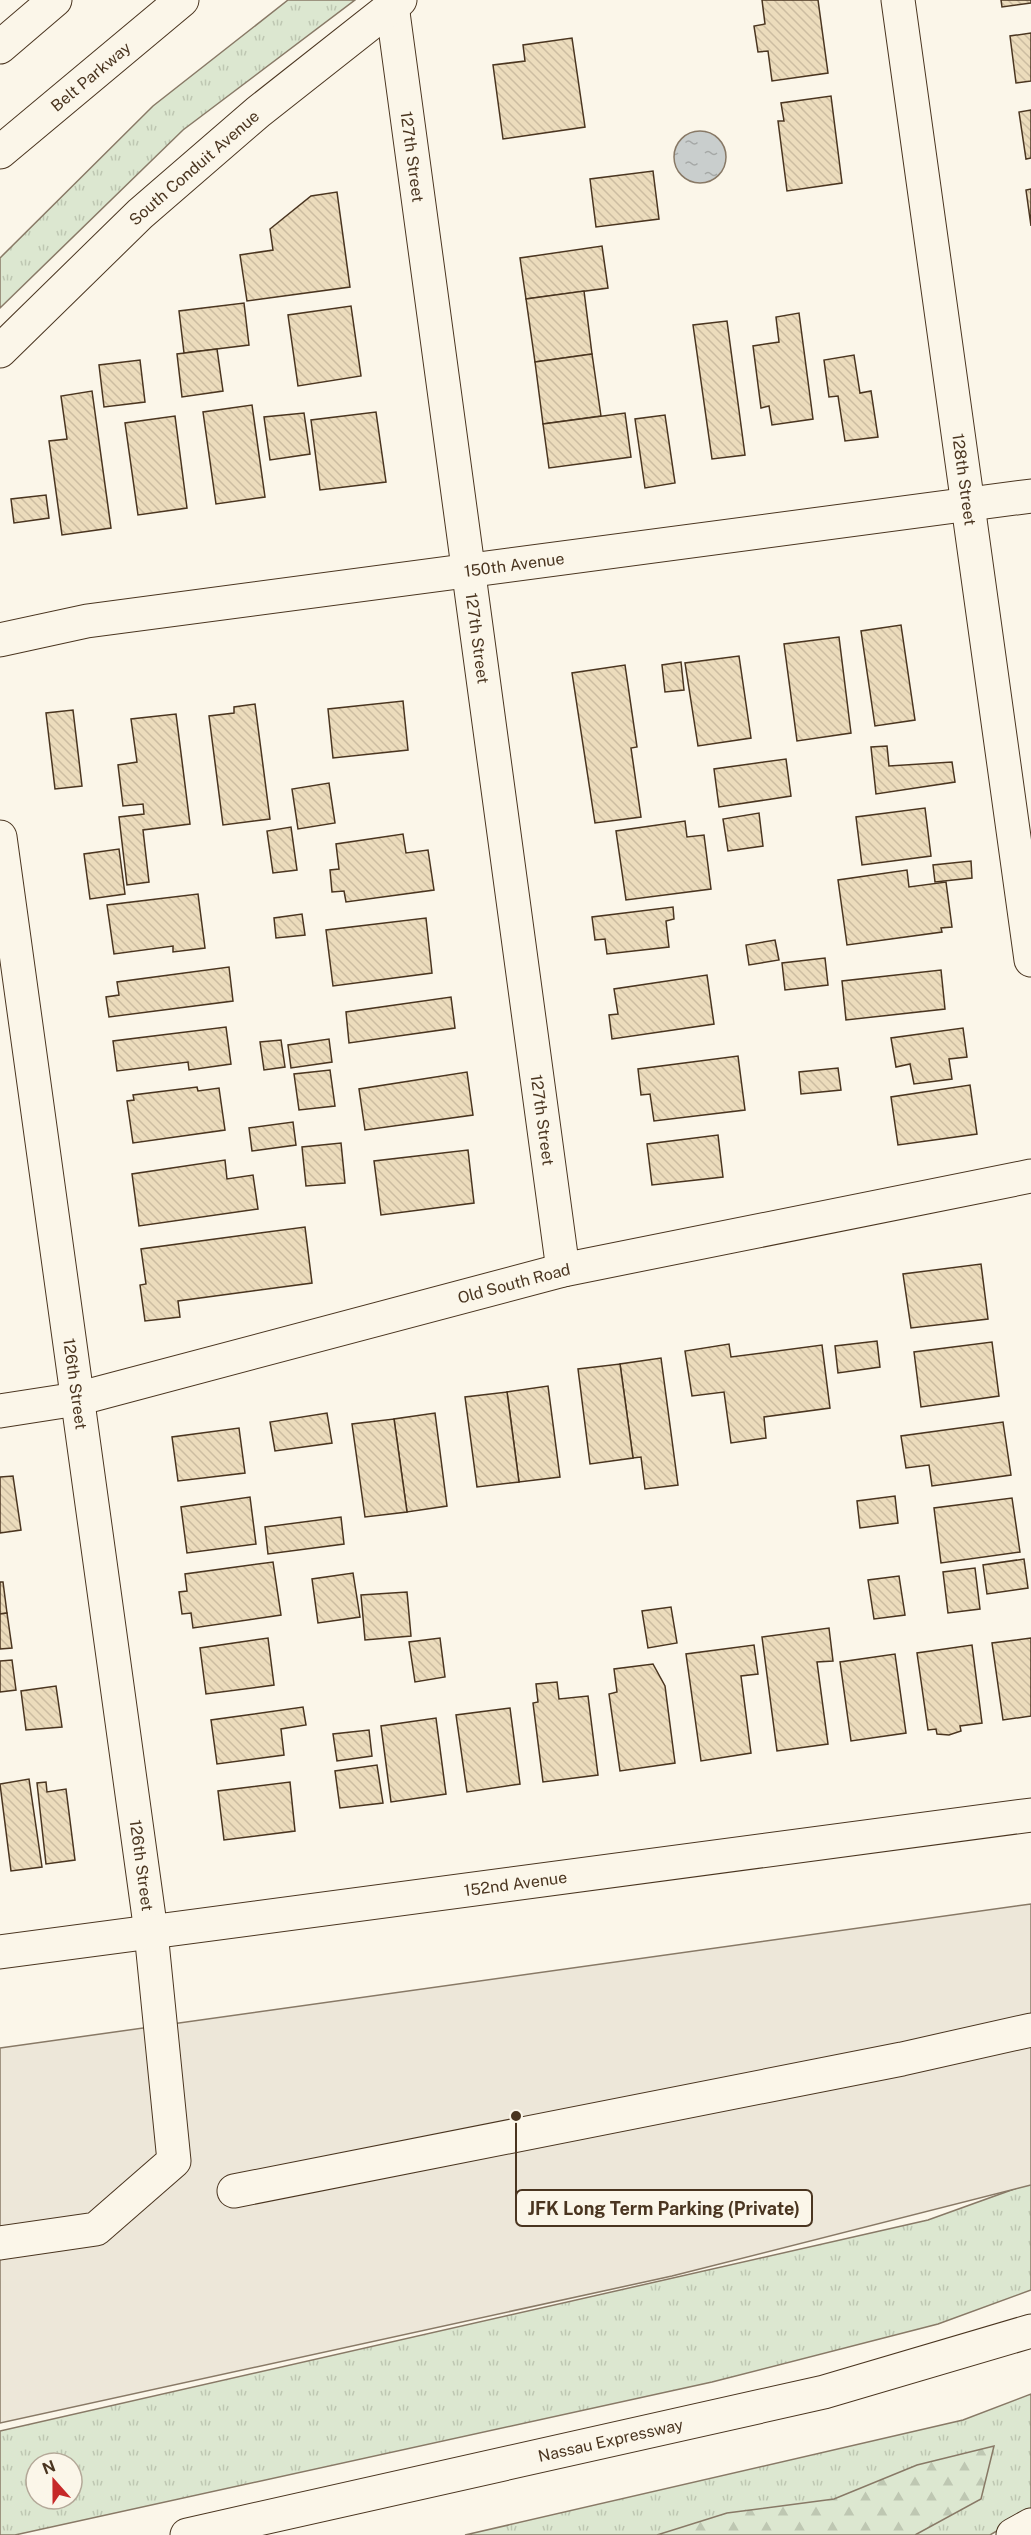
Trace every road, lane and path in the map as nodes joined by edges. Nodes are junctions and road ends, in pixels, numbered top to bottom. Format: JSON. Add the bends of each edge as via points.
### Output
{"nodes":[{"id":1,"x":55,"y":0,"type":"edge"},
{"id":2,"x":182,"y":0,"type":"edge"},
{"id":3,"x":898,"y":0,"type":"edge"},
{"id":4,"x":396,"y":3,"type":"edge"},
{"id":5,"x":0,"y":47,"type":"edge"},
{"id":6,"x":0,"y":152,"type":"edge"},
{"id":7,"x":0,"y":351,"type":"edge"},
{"id":8,"x":1031,"y":496,"type":"edge"},
{"id":9,"x":967,"y":503,"type":"junction"},
{"id":10,"x":466,"y":569,"type":"junction"},
{"id":11,"x":0,"y":640,"type":"edge"},
{"id":12,"x":0,"y":837,"type":"edge"},
{"id":13,"x":1031,"y":960,"type":"edge"},
{"id":14,"x":1031,"y":1176,"type":"edge"},
{"id":15,"x":563,"y":1270,"type":"junction"},
{"id":16,"x":77,"y":1399,"type":"junction"},
{"id":17,"x":0,"y":1411,"type":"edge"},
{"id":18,"x":1031,"y":1815,"type":"edge"},
{"id":19,"x":151,"y":1932,"type":"junction"},
{"id":20,"x":0,"y":1952,"type":"edge"},
{"id":21,"x":1031,"y":2030,"type":"edge"},
{"id":22,"x":234,"y":2191,"type":"dead end"},
{"id":23,"x":0,"y":2243,"type":"edge"},
{"id":24,"x":1031,"y":2331,"type":"edge"},
{"id":25,"x":1031,"y":2525,"type":"edge"},
{"id":26,"x":187,"y":2535,"type":"edge"},
{"id":27,"x":1013,"y":2535,"type":"edge"}],
"edges":[{"from":1,"to":5,"type":"main road"},
{"from":2,"to":6,"type":"main road","name":"Belt Parkway"},
{"from":3,"to":9,"type":"main road","name":"128th Street"},
{"from":4,"to":7,"type":"main road","name":"South Conduit Avenue","via":[[266,105],[140,214]]},
{"from":4,"to":10,"type":"main road","name":"127th Street"},
{"from":8,"to":9,"type":"main road","name":"150th Avenue"},
{"from":9,"to":10,"type":"main road","name":"150th Avenue"},
{"from":9,"to":13,"type":"main road","name":"128th Street"},
{"from":10,"to":11,"type":"main road","name":"150th Avenue","via":[[87,621]]},
{"from":10,"to":15,"type":"main road","name":"127th Street"},
{"from":12,"to":16,"type":"main road","name":"126th Street"},
{"from":14,"to":15,"type":"main road","name":"Old South Road"},
{"from":15,"to":16,"type":"main road","name":"Old South Road"},
{"from":16,"to":17,"type":"main road","name":"Old South Road"},
{"from":16,"to":19,"type":"main road","name":"126th Street"},
{"from":18,"to":19,"type":"main road","name":"152nd Avenue"},
{"from":19,"to":20,"type":"main road","name":"152nd Avenue"},
{"from":19,"to":23,"type":"main road","name":"126th Street","via":[[174,2161],[96,2229]]},
{"from":21,"to":22,"type":"main road"},
{"from":24,"to":26,"type":"main road","name":"Nassau Expressway","via":[[801,2398]]},
{"from":25,"to":27,"type":"main road"}]}
